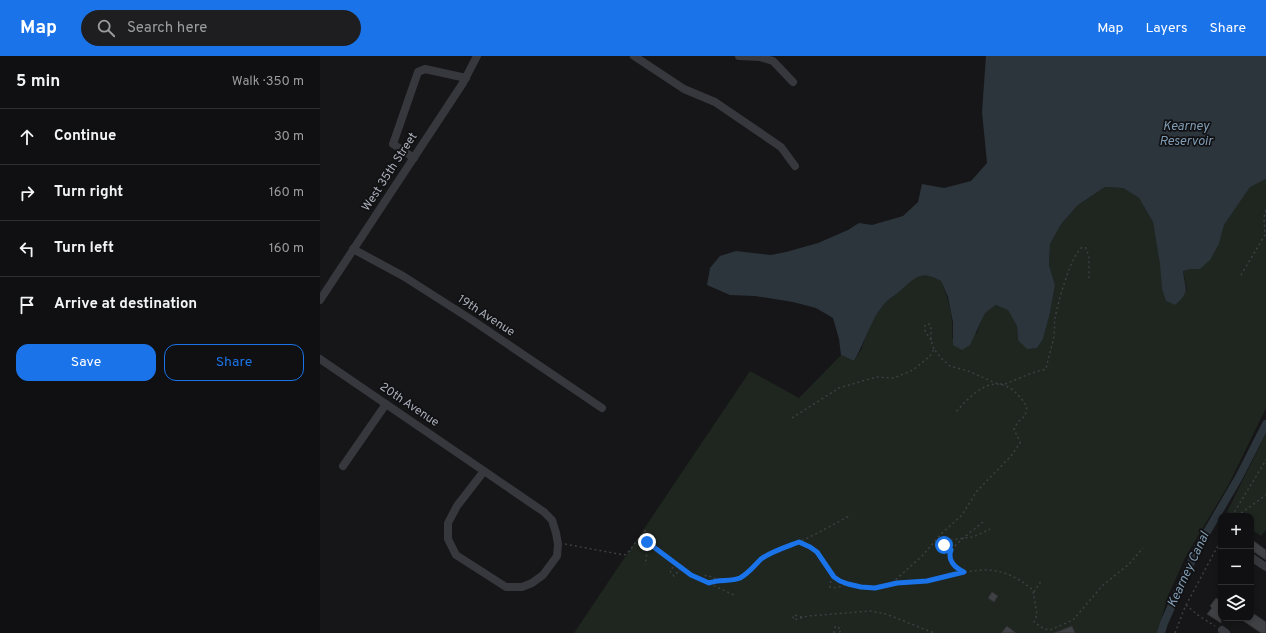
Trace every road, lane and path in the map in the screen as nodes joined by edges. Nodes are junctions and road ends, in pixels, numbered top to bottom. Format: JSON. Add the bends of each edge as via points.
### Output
{"nodes":[{"id":1,"x":477,"y":56,"type":"edge"},
{"id":2,"x":634,"y":56,"type":"edge"},
{"id":3,"x":739,"y":56,"type":"edge"},
{"id":4,"x":466,"y":78,"type":"junction"},
{"id":5,"x":793,"y":82,"type":"dead end"},
{"id":6,"x":414,"y":158,"type":"junction"},
{"id":7,"x":795,"y":166,"type":"dead end"},
{"id":8,"x":1266,"y":210,"type":"edge"},
{"id":9,"x":353,"y":249,"type":"junction"},
{"id":10,"x":1241,"y":275,"type":"dead end"},
{"id":11,"x":1089,"y":279,"type":"dead end"},
{"id":12,"x":320,"y":300,"type":"edge"},
{"id":13,"x":931,"y":340,"type":"junction"},
{"id":14,"x":934,"y":349,"type":"junction"},
{"id":15,"x":320,"y":359,"type":"edge"},
{"id":16,"x":998,"y":384,"type":"junction"},
{"id":17,"x":386,"y":404,"type":"junction"},
{"id":18,"x":602,"y":408,"type":"dead end"},
{"id":19,"x":956,"y":412,"type":"dead end"},
{"id":20,"x":792,"y":418,"type":"dead end"},
{"id":21,"x":1266,"y":460,"type":"edge"},
{"id":22,"x":344,"y":466,"type":"dead end"},
{"id":23,"x":484,"y":471,"type":"junction"},
{"id":24,"x":1266,"y":494,"type":"edge"},
{"id":25,"x":1234,"y":513,"type":"edge"},
{"id":26,"x":1241,"y":513,"type":"edge"},
{"id":27,"x":851,"y":515,"type":"dead end"},
{"id":28,"x":983,"y":522,"type":"dead end"},
{"id":29,"x":990,"y":528,"type":"dead end"},
{"id":30,"x":645,"y":530,"type":"dead end"},
{"id":31,"x":964,"y":538,"type":"junction"},
{"id":32,"x":647,"y":542,"type":"junction"},
{"id":33,"x":799,"y":542,"type":"junction"},
{"id":34,"x":565,"y":544,"type":"dead end"},
{"id":35,"x":1218,"y":546,"type":"edge"},
{"id":36,"x":1143,"y":548,"type":"dead end"},
{"id":37,"x":951,"y":550,"type":"junction"},
{"id":38,"x":1254,"y":559,"type":"edge"},
{"id":39,"x":677,"y":564,"type":"junction"},
{"id":40,"x":645,"y":565,"type":"dead end"},
{"id":41,"x":1266,"y":567,"type":"edge"},
{"id":42,"x":682,"y":568,"type":"junction"},
{"id":43,"x":964,"y":572,"type":"junction"},
{"id":44,"x":834,"y":577,"type":"junction"},
{"id":45,"x":717,"y":581,"type":"junction"},
{"id":46,"x":1041,"y":581,"type":"dead end"},
{"id":47,"x":704,"y":582,"type":"junction"},
{"id":48,"x":848,"y":584,"type":"junction"},
{"id":49,"x":890,"y":584,"type":"junction"},
{"id":50,"x":1034,"y":592,"type":"junction"},
{"id":51,"x":736,"y":596,"type":"dead end"},
{"id":52,"x":1186,"y":605,"type":"junction"},
{"id":53,"x":802,"y":617,"type":"dead end"},
{"id":54,"x":1224,"y":632,"type":"edge"},
{"id":55,"x":834,"y":633,"type":"edge"},
{"id":56,"x":839,"y":633,"type":"edge"},
{"id":57,"x":934,"y":633,"type":"edge"},
{"id":58,"x":1175,"y":633,"type":"edge"}],
"edges":[{"from":1,"to":4,"type":"street","name":"West 35th Street"},
{"from":2,"to":7,"type":"street","via":[[684,89],[715,102],[781,147]]},
{"from":3,"to":5,"type":"street","via":[[760,57],[773,61]]},
{"from":4,"to":6,"type":"street","name":"West 35th Street"},
{"from":4,"to":6,"type":"street","via":[[426,69],[418,72],[393,144]]},
{"from":6,"to":9,"type":"street","name":"West 35th Street"},
{"from":8,"to":10,"type":"path","via":[[1265,235]]},
{"from":9,"to":12,"type":"street","name":"West 35th Street"},
{"from":9,"to":18,"type":"street","name":"19th Avenue","via":[[403,276],[472,320]]},
{"from":11,"to":16,"type":"path","via":[[1089,257],[1084,247],[1079,249],[1075,257],[1059,300],[1046,369],[1005,384]]},
{"from":13,"to":13,"type":"path","via":[[924,330],[926,324],[931,326]]},
{"from":13,"to":14,"type":"path"},
{"from":14,"to":16,"type":"path","via":[[950,366]]},
{"from":14,"to":20,"type":"path","via":[[930,356],[913,370],[894,378],[876,377],[839,388]]},
{"from":15,"to":17,"type":"street","name":"20th Avenue"},
{"from":16,"to":19,"type":"path","via":[[978,390]]},
{"from":16,"to":49,"type":"path","via":[[1016,393],[1026,407],[1025,416],[1014,428],[1019,437],[1018,448],[977,491],[962,515]]},
{"from":17,"to":22,"type":"street"},
{"from":17,"to":23,"type":"street","name":"20th Avenue"},
{"from":21,"to":25,"type":"path"},
{"from":23,"to":23,"type":"street","name":"20th Avenue","via":[[457,506],[448,523],[448,539],[456,554],[462,559],[506,587],[522,588],[543,575],[556,556],[558,544],[552,520]]},
{"from":24,"to":26,"type":"path"},
{"from":27,"to":33,"type":"path"},
{"from":28,"to":31,"type":"path"},
{"from":29,"to":31,"type":"path","via":[[980,534]]},
{"from":30,"to":32,"type":"path"},
{"from":31,"to":37,"type":"path"},
{"from":31,"to":37,"type":"path","via":[[944,545],[944,548]]},
{"from":32,"to":34,"type":"path","via":[[638,540],[624,555]]},
{"from":32,"to":39,"type":"path"},
{"from":32,"to":40,"type":"path"},
{"from":33,"to":44,"type":"path","via":[[817,552]]},
{"from":33,"to":45,"type":"path","via":[[770,553],[741,577]]},
{"from":35,"to":52,"type":"path"},
{"from":36,"to":50,"type":"path","via":[[1125,568],[1102,586],[1073,620],[1050,630],[1034,622],[1037,614]]},
{"from":37,"to":43,"type":"path","via":[[951,562]]},
{"from":38,"to":41,"type":"street"},
{"from":39,"to":42,"type":"path"},
{"from":39,"to":42,"type":"path","via":[[670,570],[674,576]]},
{"from":42,"to":47,"type":"path"},
{"from":43,"to":49,"type":"path","via":[[927,581]]},
{"from":43,"to":50,"type":"path","via":[[985,570],[1005,574],[1017,579]]},
{"from":44,"to":48,"type":"path"},
{"from":44,"to":48,"type":"path","via":[[830,583],[833,588]]},
{"from":45,"to":47,"type":"path"},
{"from":45,"to":47,"type":"path","via":[[707,575],[703,577]]},
{"from":46,"to":50,"type":"path"},
{"from":47,"to":51,"type":"path"},
{"from":48,"to":49,"type":"path","via":[[875,588]]},
{"from":52,"to":54,"type":"path"},
{"from":52,"to":58,"type":"path"},
{"from":53,"to":57,"type":"path","via":[[877,611]]},
{"from":55,"to":56,"type":"path","via":[[837,626],[841,630]]}]}
